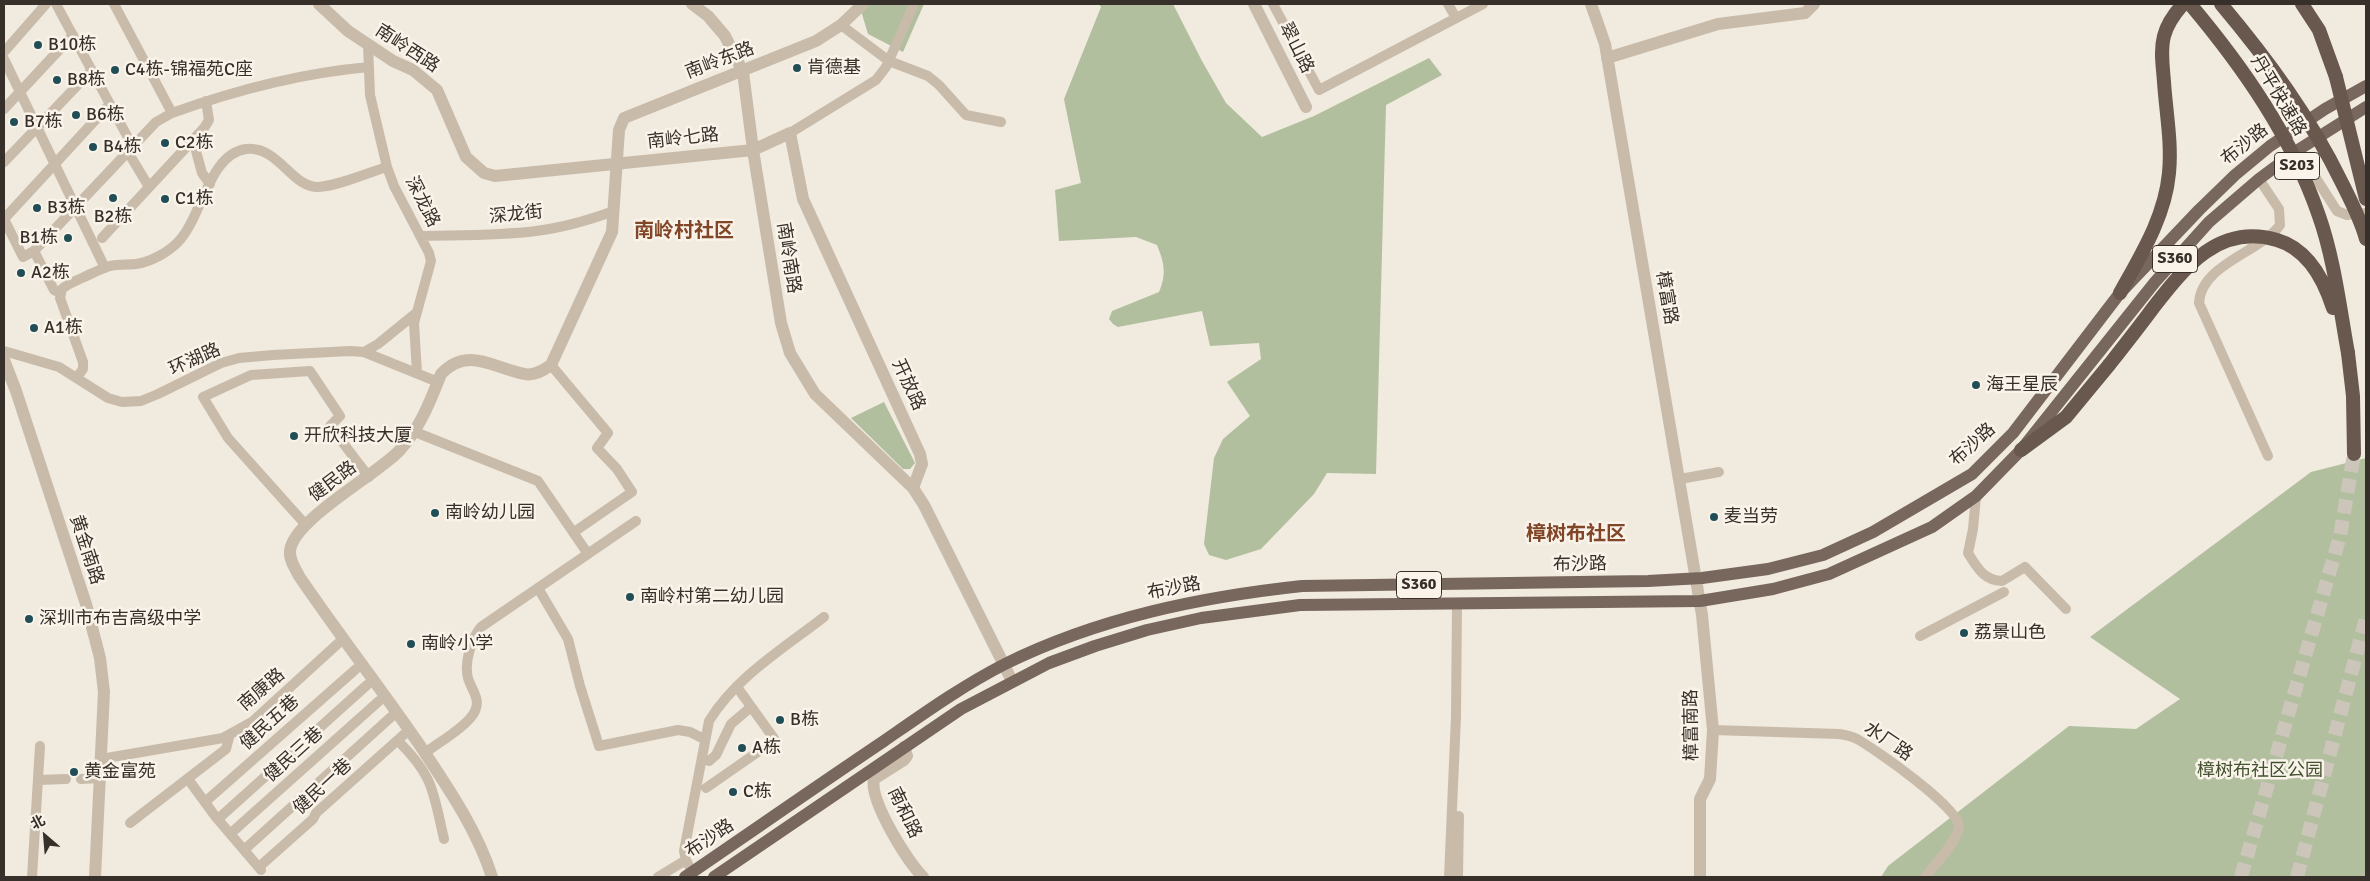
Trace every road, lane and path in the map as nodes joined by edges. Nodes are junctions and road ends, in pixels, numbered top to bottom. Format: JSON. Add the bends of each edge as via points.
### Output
{"nodes":[{"id":1,"x":46,"y":4,"type":"edge"},
{"id":2,"x":56,"y":4,"type":"edge"},
{"id":3,"x":114,"y":4,"type":"edge"},
{"id":4,"x":319,"y":4,"type":"edge"},
{"id":5,"x":692,"y":4,"type":"edge"},
{"id":6,"x":863,"y":4,"type":"edge"},
{"id":7,"x":914,"y":4,"type":"edge"},
{"id":8,"x":1254,"y":4,"type":"edge"},
{"id":9,"x":1273,"y":4,"type":"edge"},
{"id":10,"x":1448,"y":4,"type":"edge"},
{"id":11,"x":1482,"y":4,"type":"edge"},
{"id":12,"x":1592,"y":4,"type":"edge"},
{"id":13,"x":1814,"y":4,"type":"edge"},
{"id":14,"x":2183,"y":4,"type":"edge"},
{"id":15,"x":2190,"y":4,"type":"edge"},
{"id":16,"x":2221,"y":4,"type":"edge"},
{"id":17,"x":2302,"y":4,"type":"edge"},
{"id":18,"x":1456,"y":18,"type":"junction"},
{"id":19,"x":841,"y":26,"type":"junction"},
{"id":20,"x":73,"y":35,"type":"junction"},
{"id":21,"x":368,"y":45,"type":"junction"},
{"id":22,"x":4,"y":52,"type":"edge"},
{"id":23,"x":1607,"y":58,"type":"junction"},
{"id":24,"x":4,"y":59,"type":"edge"},
{"id":25,"x":889,"y":61,"type":"junction"},
{"id":26,"x":369,"y":66,"type":"junction"},
{"id":27,"x":92,"y":70,"type":"junction"},
{"id":28,"x":743,"y":72,"type":"junction"},
{"id":29,"x":2366,"y":86,"type":"edge"},
{"id":30,"x":20,"y":91,"type":"junction"},
{"id":31,"x":206,"y":101,"type":"junction"},
{"id":32,"x":110,"y":104,"type":"junction"},
{"id":33,"x":1306,"y":107,"type":"dead end"},
{"id":34,"x":2366,"y":107,"type":"edge"},
{"id":35,"x":4,"y":108,"type":"edge"},
{"id":36,"x":172,"y":113,"type":"junction"},
{"id":37,"x":1001,"y":122,"type":"dead end"},
{"id":38,"x":37,"y":127,"type":"junction"},
{"id":39,"x":790,"y":133,"type":"junction"},
{"id":40,"x":193,"y":140,"type":"junction"},
{"id":41,"x":130,"y":149,"type":"junction"},
{"id":42,"x":752,"y":150,"type":"junction"},
{"id":43,"x":2298,"y":150,"type":"junction"},
{"id":44,"x":4,"y":162,"type":"edge"},
{"id":45,"x":55,"y":163,"type":"junction"},
{"id":46,"x":617,"y":163,"type":"junction"},
{"id":47,"x":387,"y":167,"type":"junction"},
{"id":48,"x":2258,"y":179,"type":"junction"},
{"id":49,"x":210,"y":184,"type":"junction"},
{"id":50,"x":149,"y":187,"type":"junction"},
{"id":51,"x":2366,"y":199,"type":"edge"},
{"id":52,"x":76,"y":206,"type":"junction"},
{"id":53,"x":614,"y":212,"type":"junction"},
{"id":54,"x":2366,"y":213,"type":"edge"},
{"id":55,"x":420,"y":236,"type":"junction"},
{"id":56,"x":102,"y":238,"type":"dead end"},
{"id":57,"x":2366,"y":239,"type":"edge"},
{"id":58,"x":34,"y":251,"type":"junction"},
{"id":59,"x":106,"y":268,"type":"junction"},
{"id":60,"x":60,"y":293,"type":"junction"},
{"id":61,"x":2120,"y":293,"type":"junction"},
{"id":62,"x":415,"y":314,"type":"junction"},
{"id":63,"x":4,"y":351,"type":"edge"},
{"id":64,"x":364,"y":352,"type":"junction"},
{"id":65,"x":2348,"y":353,"type":"junction"},
{"id":66,"x":4,"y":360,"type":"edge"},
{"id":67,"x":551,"y":365,"type":"junction"},
{"id":68,"x":417,"y":373,"type":"junction"},
{"id":69,"x":77,"y":377,"type":"junction"},
{"id":70,"x":438,"y":382,"type":"junction"},
{"id":71,"x":415,"y":432,"type":"junction"},
{"id":72,"x":2021,"y":450,"type":"junction"},
{"id":73,"x":2354,"y":454,"type":"tunnel mouth"},
{"id":74,"x":2268,"y":456,"type":"dead end"},
{"id":75,"x":1719,"y":472,"type":"dead end"},
{"id":76,"x":369,"y":476,"type":"junction"},
{"id":77,"x":1680,"y":479,"type":"junction"},
{"id":78,"x":913,"y":488,"type":"junction"},
{"id":79,"x":1976,"y":496,"type":"junction"},
{"id":80,"x":636,"y":521,"type":"dead end"},
{"id":81,"x":306,"y":524,"type":"junction"},
{"id":82,"x":574,"y":532,"type":"junction"},
{"id":83,"x":588,"y":554,"type":"junction"},
{"id":84,"x":1768,"y":570,"type":"junction"},
{"id":85,"x":1696,"y":578,"type":"junction"},
{"id":86,"x":538,"y":588,"type":"junction"},
{"id":87,"x":1773,"y":589,"type":"junction"},
{"id":88,"x":2004,"y":592,"type":"dead end"},
{"id":89,"x":1700,"y":601,"type":"junction"},
{"id":90,"x":1460,"y":603,"type":"junction"},
{"id":91,"x":2066,"y":609,"type":"dead end"},
{"id":92,"x":824,"y":617,"type":"dead end"},
{"id":93,"x":1920,"y":636,"type":"dead end"},
{"id":94,"x":344,"y":638,"type":"junction"},
{"id":95,"x":1004,"y":665,"type":"junction"},
{"id":96,"x":356,"y":669,"type":"dead end"},
{"id":97,"x":1012,"y":682,"type":"junction"},
{"id":98,"x":367,"y":685,"type":"dead end"},
{"id":99,"x":737,"y":687,"type":"junction"},
{"id":100,"x":379,"y":701,"type":"dead end"},
{"id":101,"x":751,"y":707,"type":"junction"},
{"id":102,"x":391,"y":717,"type":"dead end"},
{"id":103,"x":410,"y":730,"type":"junction"},
{"id":104,"x":1713,"y":730,"type":"junction"},
{"id":105,"x":726,"y":732,"type":"junction"},
{"id":106,"x":230,"y":734,"type":"junction"},
{"id":107,"x":704,"y":739,"type":"junction"},
{"id":108,"x":398,"y":741,"type":"junction"},
{"id":109,"x":732,"y":742,"type":"dead end"},
{"id":110,"x":40,"y":746,"type":"dead end"},
{"id":111,"x":904,"y":747,"type":"junction"},
{"id":112,"x":425,"y":753,"type":"junction"},
{"id":113,"x":101,"y":760,"type":"junction"},
{"id":114,"x":709,"y":761,"type":"dead end"},
{"id":115,"x":100,"y":778,"type":"junction"},
{"id":116,"x":66,"y":779,"type":"dead end"},
{"id":117,"x":82,"y":779,"type":"dead end"},
{"id":118,"x":188,"y":779,"type":"junction"},
{"id":119,"x":38,"y":780,"type":"junction"},
{"id":120,"x":706,"y":788,"type":"dead end"},
{"id":121,"x":205,"y":802,"type":"junction"},
{"id":122,"x":218,"y":818,"type":"junction"},
{"id":123,"x":130,"y":823,"type":"dead end"},
{"id":124,"x":230,"y":834,"type":"junction"},
{"id":125,"x":444,"y":839,"type":"dead end"},
{"id":126,"x":244,"y":850,"type":"junction"},
{"id":127,"x":686,"y":860,"type":"junction"},
{"id":128,"x":688,"y":875,"type":"edge"},
{"id":129,"x":32,"y":877,"type":"edge"},
{"id":130,"x":95,"y":877,"type":"edge"},
{"id":131,"x":492,"y":877,"type":"edge"},
{"id":132,"x":658,"y":877,"type":"edge"},
{"id":133,"x":714,"y":877,"type":"edge"},
{"id":134,"x":922,"y":877,"type":"edge"},
{"id":135,"x":1449,"y":877,"type":"edge"},
{"id":136,"x":1458,"y":877,"type":"edge"},
{"id":137,"x":1700,"y":877,"type":"edge"},
{"id":138,"x":1925,"y":877,"type":"edge"}],
"edges":[{"from":1,"to":22,"type":"street"},
{"from":2,"to":20,"type":"street"},
{"from":3,"to":36,"type":"street"},
{"from":4,"to":21,"type":"street","name":"南岭西路"},
{"from":5,"to":28,"type":"street","name":"南岭南路","via":[[708,16],[725,36]]},
{"from":6,"to":19,"type":"street","name":"南岭东路"},
{"from":7,"to":25,"type":"street"},
{"from":8,"to":33,"type":"street","name":"翠山路"},
{"from":9,"to":18,"type":"street","via":[[1319,90]]},
{"from":10,"to":18,"type":"street"},
{"from":11,"to":18,"type":"street"},
{"from":12,"to":23,"type":"street","name":"樟富路"},
{"from":13,"to":23,"type":"street","via":[[1805,13],[1718,24]]},
{"from":14,"to":61,"type":"highway","via":[[2170,22],[2162,55],[2170,148],[2165,199]]},
{"from":15,"to":65,"type":"highway","name":"丹平快速路","number":"S203","bridge":true,"via":[[2269,110],[2320,216]]},
{"from":16,"to":57,"type":"highway","name":"丹平快速路","number":"S203","bridge":true,"via":[[2292,95],[2324,146]]},
{"from":17,"to":51,"type":"highway","bridge":true,"via":[[2320,30],[2328,52]]},
{"from":19,"to":25,"type":"street"},
{"from":19,"to":28,"type":"street","name":"南岭东路","via":[[816,41]]},
{"from":20,"to":27,"type":"street"},
{"from":20,"to":30,"type":"street"},
{"from":21,"to":26,"type":"street","name":"深龙路"},
{"from":21,"to":46,"type":"street","name":"南岭西路","via":[[393,62],[413,70],[437,90],[466,157],[484,173],[496,176]]},
{"from":23,"to":77,"type":"street","name":"樟富路"},
{"from":24,"to":30,"type":"street"},
{"from":25,"to":37,"type":"street","via":[[928,76],[966,115]]},
{"from":25,"to":39,"type":"street","via":[[876,80]]},
{"from":26,"to":31,"type":"street","via":[[290,78]]},
{"from":26,"to":47,"type":"street","name":"深龙路","via":[[370,95]]},
{"from":27,"to":32,"type":"street"},
{"from":27,"to":38,"type":"street"},
{"from":28,"to":42,"type":"street","name":"南岭南路"},
{"from":28,"to":46,"type":"street","name":"南岭东路","via":[[627,116],[619,130]]},
{"from":29,"to":61,"type":"main road","name":"布沙路","number":"S360","via":[[2295,128],[2235,175]]},
{"from":30,"to":35,"type":"street"},
{"from":30,"to":38,"type":"street"},
{"from":31,"to":36,"type":"street"},
{"from":31,"to":40,"type":"street","via":[[209,120]]},
{"from":32,"to":41,"type":"street"},
{"from":32,"to":45,"type":"street"},
{"from":34,"to":43,"type":"main road","name":"布沙路","number":"S360"},
{"from":36,"to":41,"type":"street","via":[[156,122]]},
{"from":38,"to":44,"type":"street"},
{"from":38,"to":45,"type":"street"},
{"from":39,"to":42,"type":"street"},
{"from":39,"to":78,"type":"street","name":"开放路","via":[[803,199],[920,454],[922,464]]},
{"from":40,"to":49,"type":"street","via":[[202,173]]},
{"from":40,"to":50,"type":"street"},
{"from":41,"to":50,"type":"street"},
{"from":41,"to":52,"type":"street"},
{"from":42,"to":46,"type":"street","name":"南岭七路"},
{"from":42,"to":78,"type":"street","name":"南岭南路","via":[[781,322],[790,353],[815,394]]},
{"from":43,"to":48,"type":"main road","name":"布沙路","number":"S360"},
{"from":43,"to":54,"type":"street","via":[[2338,211],[2347,215]]},
{"from":45,"to":52,"type":"street"},
{"from":45,"to":58,"type":"street","via":[[4,219],[23,257]]},
{"from":46,"to":53,"type":"street"},
{"from":47,"to":49,"type":"street","via":[[318,187],[298,180],[267,153],[246,149],[224,160]]},
{"from":47,"to":55,"type":"street","name":"深龙路"},
{"from":48,"to":72,"type":"main road","name":"布沙路","number":"S360","via":[[2186,246]]},
{"from":48,"to":74,"type":"street","via":[[2279,209],[2280,225],[2217,273],[2202,291],[2199,303]]},
{"from":49,"to":59,"type":"street","via":[[188,231],[176,244],[147,261]]},
{"from":50,"to":56,"type":"street"},
{"from":52,"to":58,"type":"street"},
{"from":52,"to":59,"type":"street"},
{"from":53,"to":55,"type":"street","name":"深龙街","via":[[537,231]]},
{"from":53,"to":67,"type":"street","via":[[612,232],[603,255]]},
{"from":55,"to":62,"type":"street","name":"深龙路","via":[[431,260]]},
{"from":58,"to":60,"type":"street","via":[[54,290]]},
{"from":59,"to":60,"type":"street","via":[[65,286]]},
{"from":60,"to":69,"type":"street","via":[[83,362],[83,369]]},
{"from":61,"to":84,"type":"main road","name":"布沙路","number":"S360","via":[[2013,432],[1972,474],[1873,532],[1823,555]]},
{"from":62,"to":64,"type":"street"},
{"from":62,"to":68,"type":"street","name":"深龙路"},
{"from":63,"to":69,"type":"street","name":"环湖路","via":[[59,367]]},
{"from":64,"to":68,"type":"street","name":"环湖路"},
{"from":64,"to":69,"type":"street","name":"环湖路","via":[[239,358],[221,363],[141,401],[122,402],[108,398]]},
{"from":65,"to":72,"type":"highway","bridge":true,"via":[[2324,283],[2307,258],[2282,242],[2251,236],[2218,244],[2191,262],[2066,416]]},
{"from":65,"to":73,"type":"highway","name":"丹平快速路","number":"S203","via":[[2354,396]]},
{"from":66,"to":113,"type":"street","name":"黄金南路","via":[[86,604],[100,658],[104,692]]},
{"from":67,"to":70,"type":"street","name":"健民路","via":[[526,375],[492,363],[457,362],[446,368]]},
{"from":67,"to":82,"type":"street","via":[[608,433],[597,448],[617,469],[632,492]]},
{"from":68,"to":70,"type":"street","name":"环湖路"},
{"from":70,"to":71,"type":"street","name":"健民路"},
{"from":71,"to":76,"type":"street","name":"健民路","via":[[398,452]]},
{"from":71,"to":82,"type":"street","via":[[538,481]]},
{"from":72,"to":79,"type":"main road","name":"布沙路","number":"S360"},
{"from":75,"to":77,"type":"street"},
{"from":76,"to":81,"type":"street","name":"健民路"},
{"from":76,"to":81,"type":"street","via":[[330,426],[340,416],[310,372],[251,375],[203,397],[228,438]]},
{"from":77,"to":85,"type":"street","name":"樟富路"},
{"from":78,"to":95,"type":"street"},
{"from":79,"to":87,"type":"main road","name":"布沙路","number":"S360","via":[[1932,527],[1900,542],[1829,574]]},
{"from":79,"to":91,"type":"street","via":[[1968,553],[1981,572],[1988,578],[2002,580],[2025,567]]},
{"from":80,"to":83,"type":"street"},
{"from":81,"to":94,"type":"street","name":"健民路","via":[[293,541],[291,561]]},
{"from":82,"to":83,"type":"street"},
{"from":83,"to":86,"type":"street"},
{"from":84,"to":85,"type":"main road","name":"布沙路","number":"S360"},
{"from":84,"to":87,"type":"main road"},
{"from":85,"to":89,"type":"street","name":"樟富路"},
{"from":85,"to":95,"type":"main road","name":"布沙路","number":"S360","via":[[1302,586],[1248,592],[1142,613],[1044,647]]},
{"from":86,"to":107,"type":"street","via":[[568,639],[599,746],[678,730]]},
{"from":86,"to":112,"type":"street","via":[[474,635],[467,668],[476,695],[475,712]]},
{"from":87,"to":89,"type":"main road","name":"布沙路","number":"S360"},
{"from":88,"to":93,"type":"street"},
{"from":89,"to":90,"type":"main road","name":"布沙路","number":"S360"},
{"from":89,"to":104,"type":"street","name":"樟富南路"},
{"from":90,"to":97,"type":"main road","name":"布沙路","number":"S360","via":[[1300,605],[1201,618],[1095,646],[1049,663]]},
{"from":90,"to":135,"type":"street"},
{"from":90,"to":136,"type":"street"},
{"from":92,"to":99,"type":"street"},
{"from":94,"to":103,"type":"street","name":"健民路"},
{"from":94,"to":106,"type":"street","name":"南康路","via":[[252,722]]},
{"from":95,"to":97,"type":"street"},
{"from":95,"to":128,"type":"main road","name":"布沙路","number":"S360","via":[[943,701]]},
{"from":96,"to":121,"type":"street","name":"健民五巷"},
{"from":97,"to":111,"type":"main road","name":"布沙路","number":"S360","via":[[960,709]]},
{"from":98,"to":122,"type":"street"},
{"from":99,"to":101,"type":"street"},
{"from":99,"to":107,"type":"street","via":[[709,721]]},
{"from":100,"to":124,"type":"street","name":"健民三巷"},
{"from":101,"to":105,"type":"street","via":[[736,718]]},
{"from":101,"to":120,"type":"street","via":[[775,740],[761,754],[719,783]]},
{"from":102,"to":126,"type":"street"},
{"from":103,"to":108,"type":"street","name":"健民一巷"},
{"from":103,"to":112,"type":"street","name":"健民路"},
{"from":104,"to":137,"type":"street","name":"樟富南路","via":[[1710,779],[1700,799]]},
{"from":104,"to":138,"type":"street","name":"水厂路","via":[[1839,734],[1858,739],[1940,800],[1959,820],[1955,838]]},
{"from":105,"to":109,"type":"street"},
{"from":105,"to":114,"type":"street","via":[[716,756]]},
{"from":106,"to":113,"type":"street","name":"南康路","via":[[223,738]]},
{"from":106,"to":118,"type":"street","via":[[226,749]]},
{"from":107,"to":127,"type":"street","via":[[684,851]]},
{"from":108,"to":125,"type":"street","via":[[426,773],[431,784],[436,825]]},
{"from":108,"to":126,"type":"street","name":"健民一巷","via":[[260,868]]},
{"from":110,"to":119,"type":"street"},
{"from":111,"to":133,"type":"main road","name":"布沙路","number":"S360"},
{"from":111,"to":134,"type":"street","name":"南和路","via":[[907,756],[904,760],[874,779],[872,786],[896,840]]},
{"from":112,"to":131,"type":"street","name":"健民路","via":[[474,834]]},
{"from":113,"to":115,"type":"street","name":"黄金南路"},
{"from":115,"to":117,"type":"street"},
{"from":115,"to":130,"type":"street","name":"黄金南路"},
{"from":116,"to":119,"type":"street"},
{"from":118,"to":121,"type":"street"},
{"from":118,"to":123,"type":"street"},
{"from":119,"to":129,"type":"street"},
{"from":121,"to":122,"type":"street"},
{"from":122,"to":124,"type":"street"},
{"from":124,"to":126,"type":"street"},
{"from":127,"to":128,"type":"street"},
{"from":127,"to":132,"type":"street"}]}
